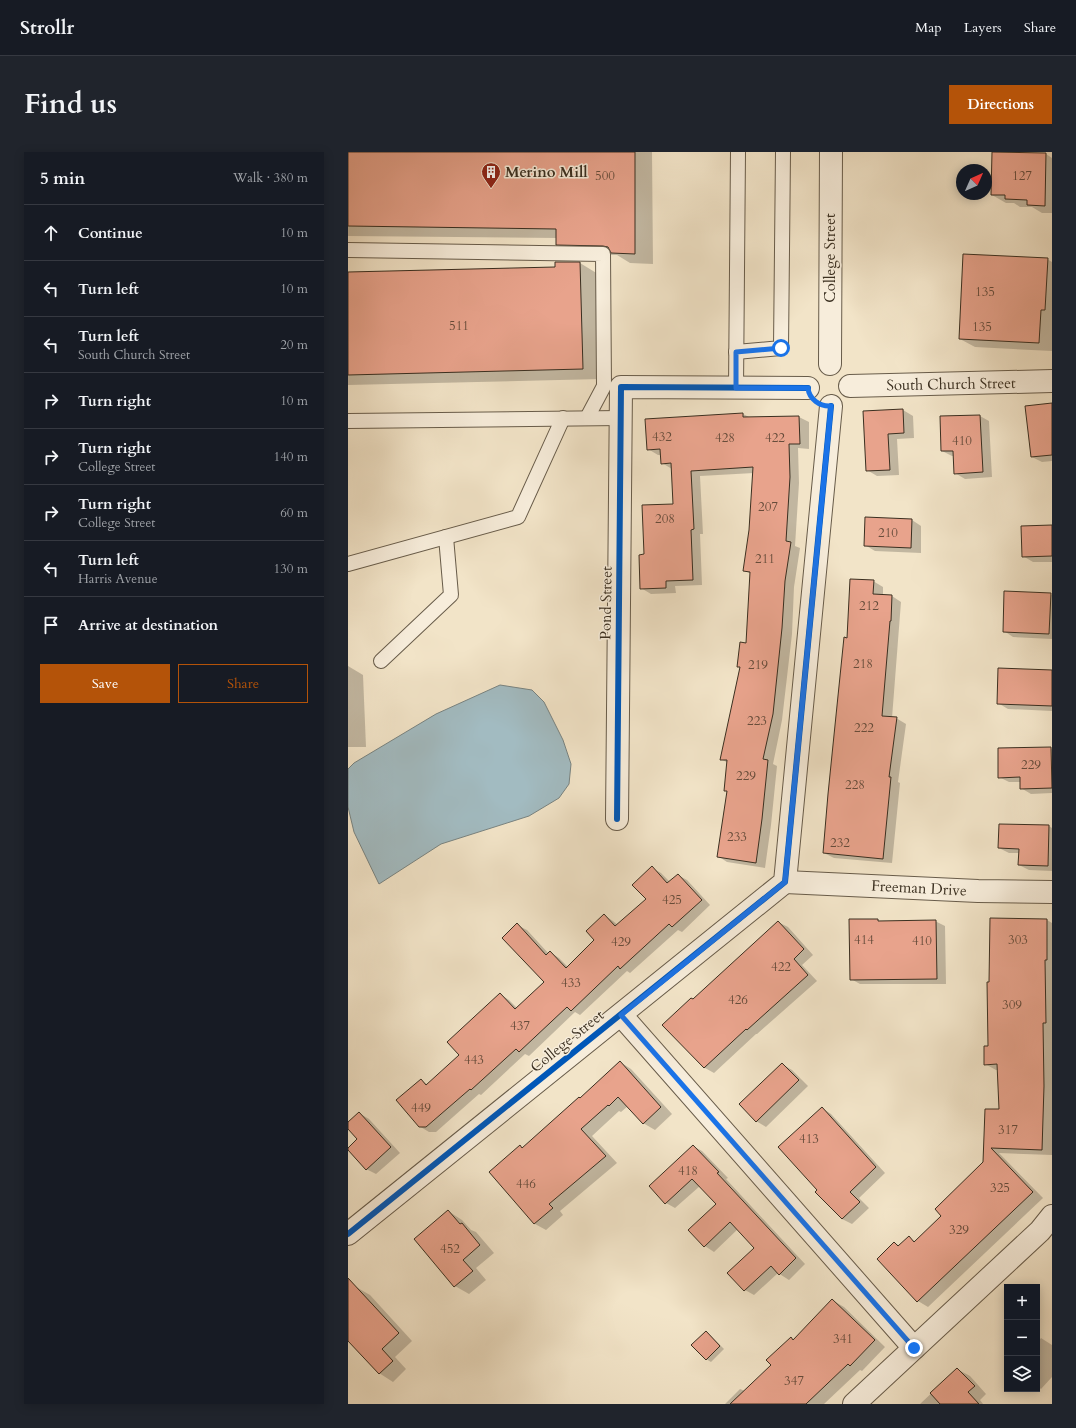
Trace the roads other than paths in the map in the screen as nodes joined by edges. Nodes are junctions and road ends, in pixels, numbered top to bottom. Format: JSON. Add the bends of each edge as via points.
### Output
{"nodes":[{"id":1,"x":738,"y":152,"type":"edge"},
{"id":2,"x":783,"y":152,"type":"edge"},
{"id":3,"x":831,"y":152,"type":"edge"},
{"id":4,"x":348,"y":250,"type":"edge"},
{"id":5,"x":736,"y":352,"type":"junction"},
{"id":6,"x":830,"y":364,"type":"junction"},
{"id":7,"x":1052,"y":381,"type":"edge"},
{"id":8,"x":613,"y":386,"type":"junction"},
{"id":9,"x":850,"y":386,"type":"junction"},
{"id":10,"x":736,"y":388,"type":"junction"},
{"id":11,"x":808,"y":388,"type":"junction"},
{"id":12,"x":831,"y":406,"type":"junction"},
{"id":13,"x":563,"y":418,"type":"junction"},
{"id":14,"x":587,"y":418,"type":"junction"},
{"id":15,"x":621,"y":418,"type":"junction"},
{"id":16,"x":348,"y":421,"type":"edge"},
{"id":17,"x":446,"y":537,"type":"junction"},
{"id":18,"x":348,"y":564,"type":"edge"},
{"id":19,"x":381,"y":661,"type":"dead end"},
{"id":20,"x":616,"y":819,"type":"dead end"},
{"id":21,"x":785,"y":882,"type":"junction"},
{"id":22,"x":1052,"y":892,"type":"edge"},
{"id":23,"x":621,"y":1015,"type":"junction"},
{"id":24,"x":1052,"y":1216,"type":"edge"},
{"id":25,"x":348,"y":1234,"type":"edge"},
{"id":26,"x":914,"y":1348,"type":"junction"},
{"id":27,"x":854,"y":1404,"type":"edge"}],
"edges":[{"from":1,"to":5,"type":"lane"},
{"from":2,"to":5,"type":"lane","via":[[781,348]]},
{"from":3,"to":6,"type":"street","name":"College Street"},
{"from":4,"to":8,"type":"lane","via":[[603,254]]},
{"from":5,"to":10,"type":"lane"},
{"from":6,"to":9,"type":"street","via":[[844,371],[849,378]]},
{"from":6,"to":11,"type":"street","via":[[814,369],[809,375]]},
{"from":7,"to":9,"type":"street","name":"South Church Street"},
{"from":8,"to":10,"type":"street"},
{"from":8,"to":14,"type":"lane"},
{"from":8,"to":15,"type":"street","name":"Pond Street"},
{"from":9,"to":12,"type":"street","via":[[843,401]]},
{"from":10,"to":11,"type":"street"},
{"from":11,"to":12,"type":"street","via":[[812,399],[819,404]]},
{"from":12,"to":21,"type":"street"},
{"from":13,"to":14,"type":"lane"},
{"from":13,"to":16,"type":"lane"},
{"from":13,"to":17,"type":"lane","via":[[518,517]]},
{"from":14,"to":15,"type":"lane"},
{"from":15,"to":20,"type":"street","name":"Pond Street"},
{"from":17,"to":18,"type":"lane"},
{"from":17,"to":19,"type":"lane","via":[[451,596]]},
{"from":21,"to":22,"type":"street","name":"Freeman Drive"},
{"from":21,"to":23,"type":"street","name":"College Street"},
{"from":23,"to":25,"type":"street","name":"College Street"},
{"from":23,"to":26,"type":"street"},
{"from":24,"to":26,"type":"street","via":[[1040,1231]]},
{"from":26,"to":27,"type":"street"}]}
